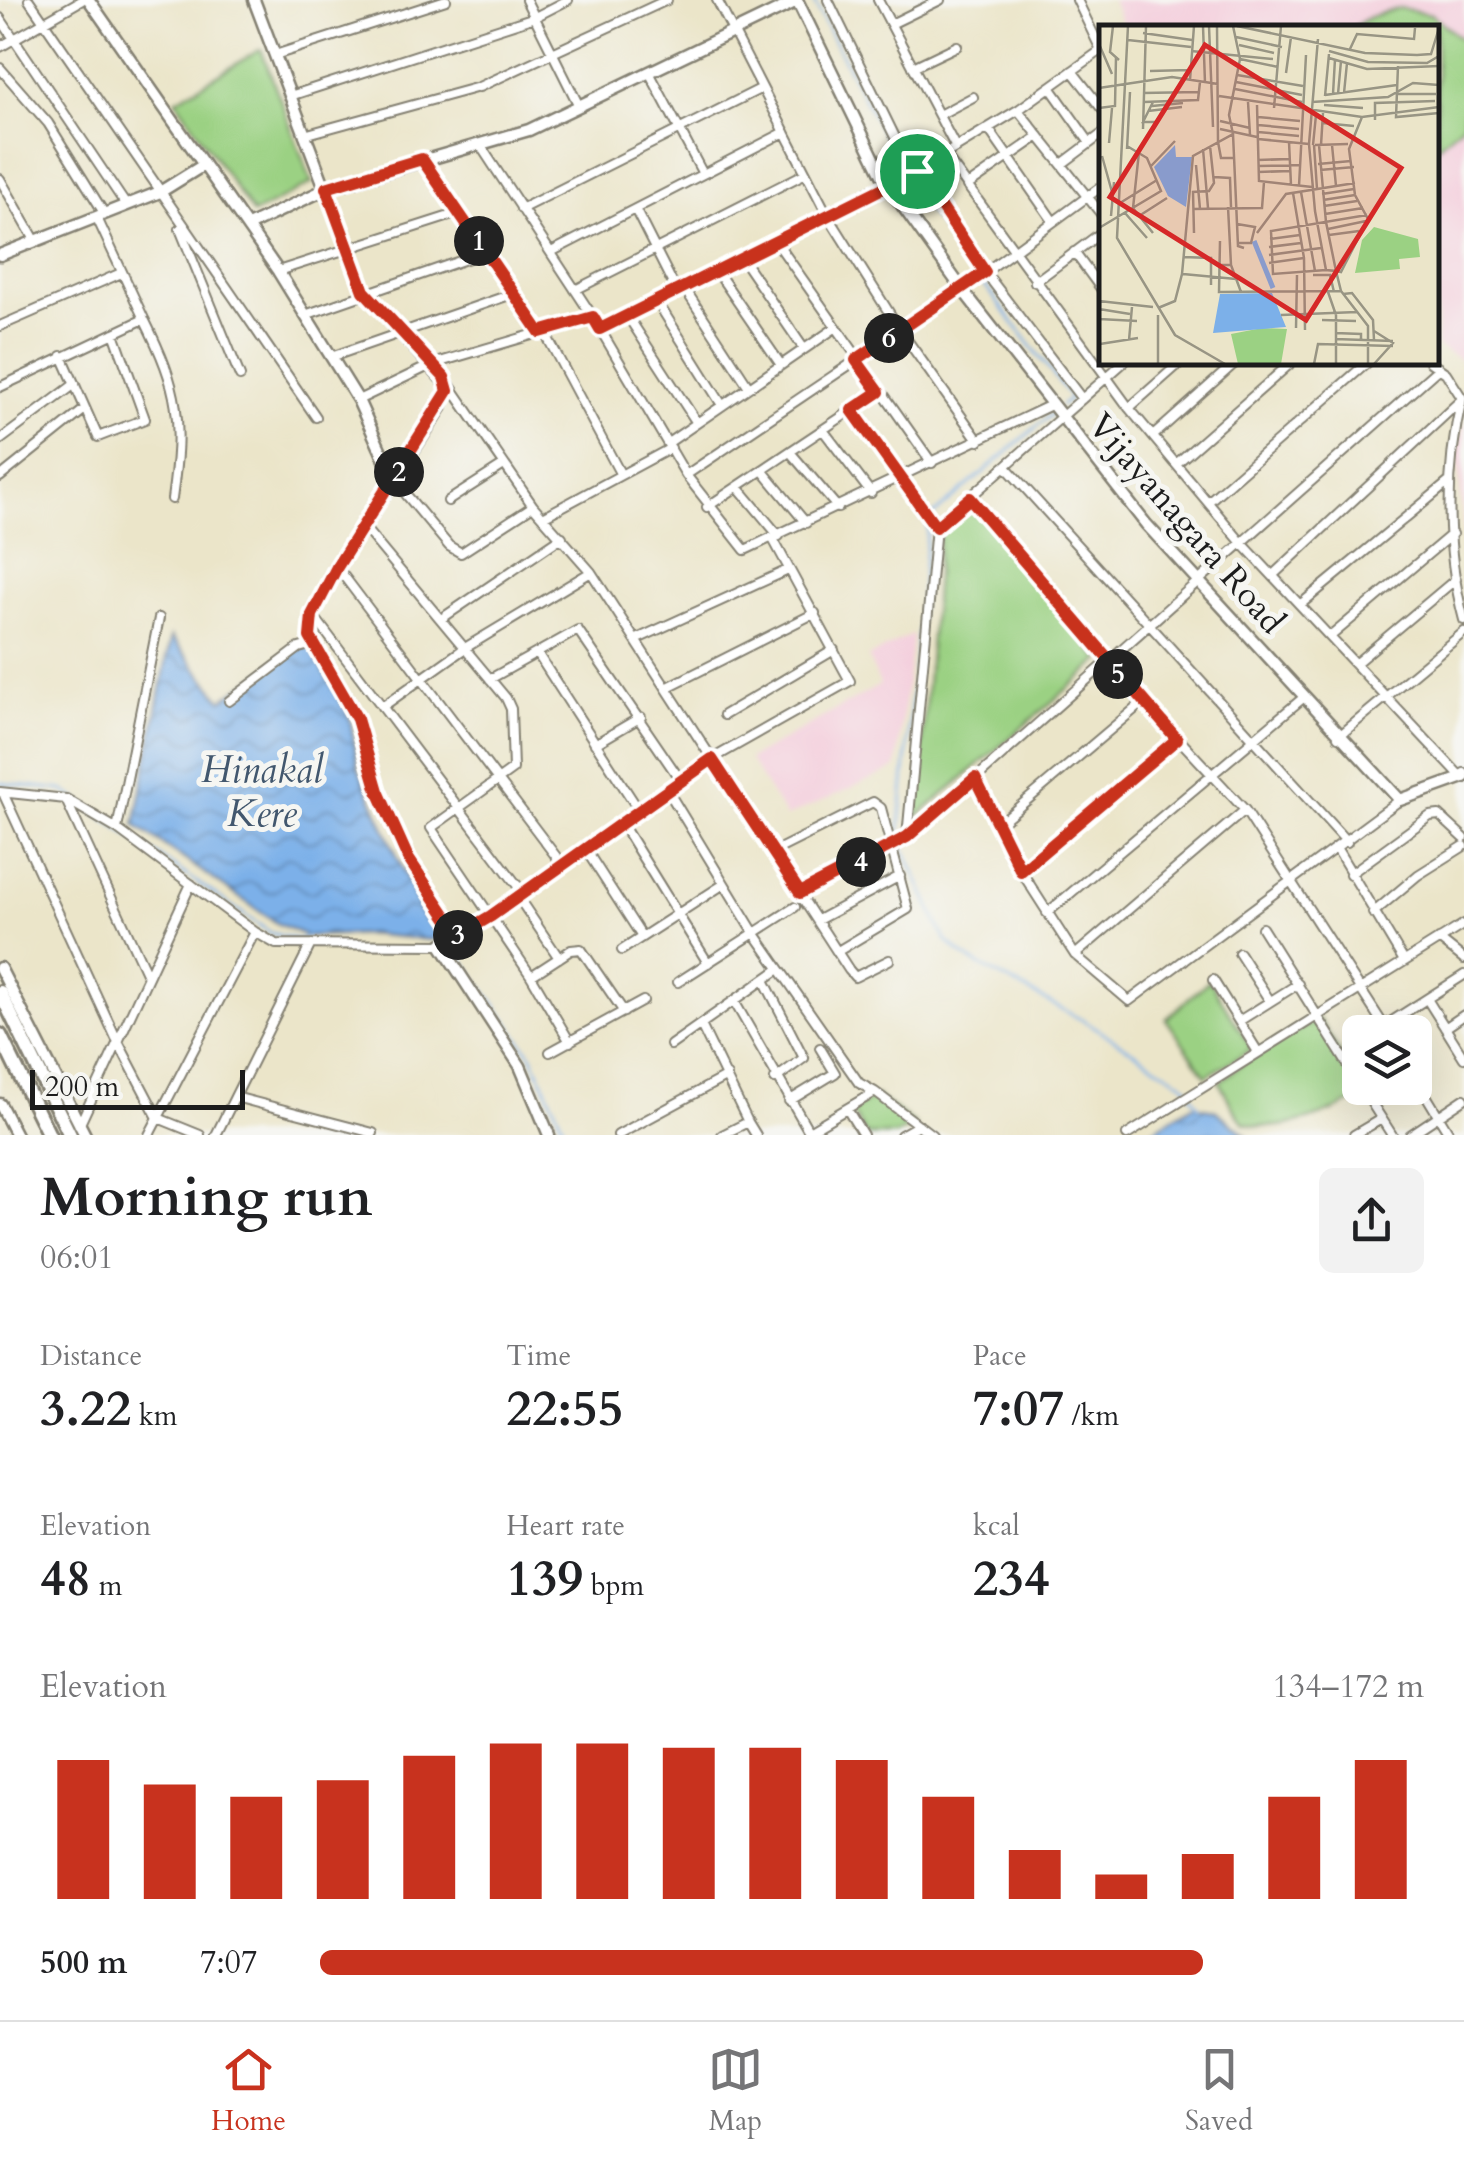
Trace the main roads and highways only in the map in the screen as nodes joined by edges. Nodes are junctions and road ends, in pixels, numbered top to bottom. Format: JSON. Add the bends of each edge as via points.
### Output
{"nodes":[{"id":1,"x":0,"y":992,"type":"edge"},
{"id":2,"x":0,"y":1035,"type":"edge"},
{"id":3,"x":77,"y":1133,"type":"edge"},
{"id":4,"x":46,"y":1135,"type":"edge"}],
"edges":[{"from":1,"to":3,"type":"highway"},
{"from":2,"to":4,"type":"highway"}]}
